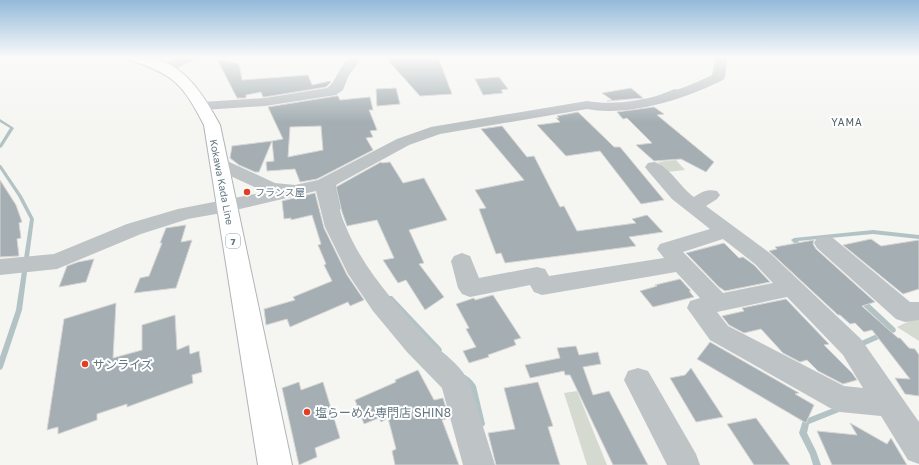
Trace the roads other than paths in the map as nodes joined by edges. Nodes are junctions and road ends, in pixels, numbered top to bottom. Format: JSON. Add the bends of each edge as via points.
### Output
{"nodes":[{"id":1,"x":181,"y":79,"type":"edge"},
{"id":2,"x":341,"y":79,"type":"edge"},
{"id":3,"x":713,"y":79,"type":"edge"},
{"id":4,"x":202,"y":106,"type":"junction"},
{"id":5,"x":219,"y":164,"type":"junction"},
{"id":6,"x":654,"y":167,"type":"dead end"},
{"id":7,"x":324,"y":184,"type":"junction"},
{"id":8,"x":298,"y":190,"type":"junction"},
{"id":9,"x":227,"y":206,"type":"junction"},
{"id":10,"x":728,"y":231,"type":"junction"},
{"id":11,"x":825,"y":243,"type":"dead end"},
{"id":12,"x":462,"y":261,"type":"dead end"},
{"id":13,"x":681,"y":263,"type":"junction"},
{"id":14,"x":17,"y":265,"type":"edge"},
{"id":15,"x":791,"y":288,"type":"junction"},
{"id":16,"x":718,"y":303,"type":"junction"},
{"id":17,"x":919,"y":311,"type":"edge"},
{"id":18,"x":638,"y":380,"type":"dead end"},
{"id":19,"x":890,"y":404,"type":"junction"},
{"id":20,"x":919,"y":449,"type":"edge"},
{"id":21,"x":275,"y":465,"type":"edge"},
{"id":22,"x":479,"y":465,"type":"edge"},
{"id":23,"x":684,"y":465,"type":"edge"}],
"edges":[{"from":1,"to":4,"type":"main road","name":"Kokawa Kada Line","number":"7","via":[[188,84]]},
{"from":2,"to":4,"type":"street","via":[[338,87],[331,92],[265,102]]},
{"from":3,"to":7,"type":"street","via":[[634,105],[600,109],[586,105],[437,130],[403,142]]},
{"from":4,"to":5,"type":"main road","name":"Kokawa Kada Line","number":"7","via":[[212,125]]},
{"from":5,"to":8,"type":"street","via":[[272,188]]},
{"from":5,"to":9,"type":"main road","name":"Kokawa Kada Line","number":"7"},
{"from":6,"to":10,"type":"street","via":[[679,195],[702,200]]},
{"from":7,"to":8,"type":"street"},
{"from":7,"to":22,"type":"street","via":[[336,227],[356,268],[416,344],[455,382]]},
{"from":8,"to":9,"type":"street"},
{"from":9,"to":14,"type":"street","via":[[185,213],[134,229],[57,261]]},
{"from":9,"to":21,"type":"main road","name":"Kokawa Kada Line","number":"7"},
{"from":10,"to":13,"type":"street","via":[[668,249]]},
{"from":10,"to":15,"type":"street","via":[[763,259]]},
{"from":11,"to":17,"type":"street","via":[[905,312]]},
{"from":12,"to":13,"type":"street","via":[[470,288],[536,275],[542,286]]},
{"from":13,"to":16,"type":"street"},
{"from":15,"to":16,"type":"street"},
{"from":15,"to":19,"type":"street","via":[[852,346]]},
{"from":16,"to":19,"type":"street","via":[[699,308],[718,333],[840,399]]},
{"from":18,"to":23,"type":"street"},
{"from":19,"to":20,"type":"street"}]}
